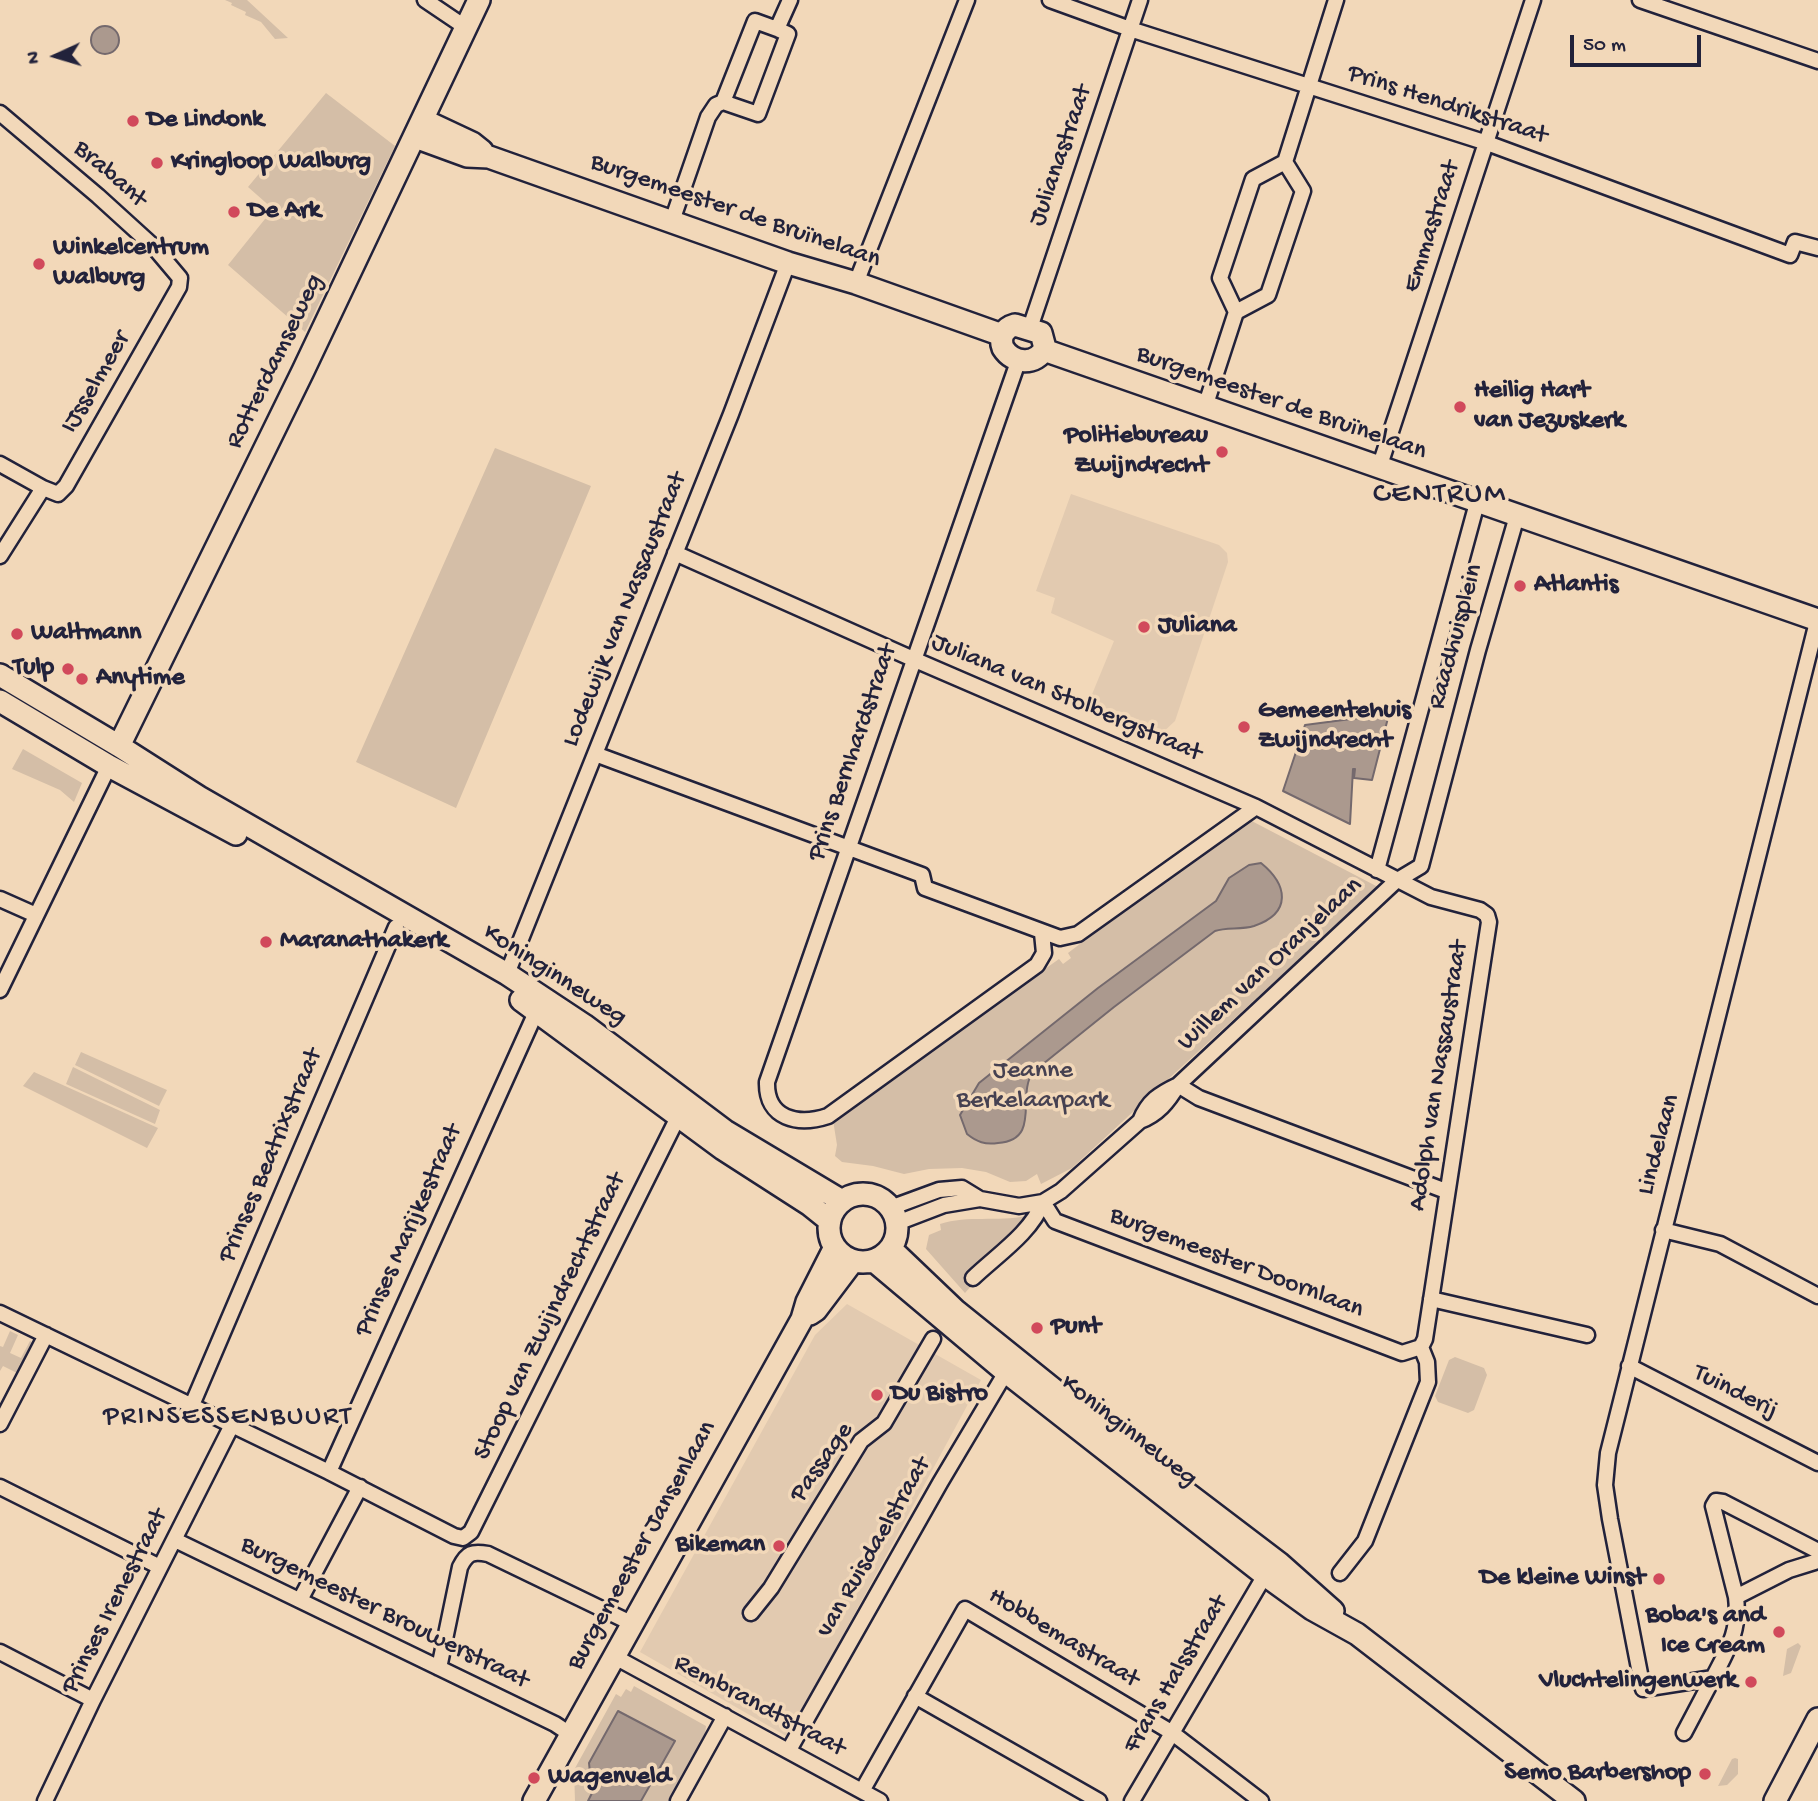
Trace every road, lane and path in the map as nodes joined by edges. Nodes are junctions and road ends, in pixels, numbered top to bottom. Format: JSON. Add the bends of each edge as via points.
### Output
{"nodes":[{"id":1,"x":425,"y":0,"type":"edge"},
{"id":2,"x":479,"y":0,"type":"edge"},
{"id":3,"x":790,"y":0,"type":"edge"},
{"id":4,"x":967,"y":0,"type":"edge"},
{"id":5,"x":1049,"y":0,"type":"edge"},
{"id":6,"x":1140,"y":0,"type":"edge"},
{"id":7,"x":1336,"y":0,"type":"edge"},
{"id":8,"x":1533,"y":0,"type":"edge"},
{"id":9,"x":1640,"y":0,"type":"edge"},
{"id":10,"x":465,"y":27,"type":"junction"},
{"id":11,"x":777,"y":29,"type":"junction"},
{"id":12,"x":1130,"y":29,"type":"junction"},
{"id":13,"x":1818,"y":61,"type":"edge"},
{"id":14,"x":1309,"y":86,"type":"junction"},
{"id":15,"x":723,"y":102,"type":"junction"},
{"id":16,"x":0,"y":113,"type":"edge"},
{"id":17,"x":419,"y":129,"type":"junction"},
{"id":18,"x":1487,"y":143,"type":"junction"},
{"id":19,"x":1285,"y":162,"type":"junction"},
{"id":20,"x":672,"y":221,"type":"junction"},
{"id":21,"x":1818,"y":248,"type":"edge"},
{"id":22,"x":788,"y":263,"type":"junction"},
{"id":23,"x":180,"y":278,"type":"joint"},
{"id":24,"x":856,"y":283,"type":"junction"},
{"id":25,"x":1236,"y":312,"type":"junction"},
{"id":26,"x":1030,"y":328,"type":"junction"},
{"id":27,"x":1002,"y":335,"type":"junction"},
{"id":28,"x":1044,"y":350,"type":"junction"},
{"id":29,"x":1019,"y":359,"type":"junction"},
{"id":30,"x":1205,"y":408,"type":"junction"},
{"id":31,"x":0,"y":464,"type":"edge"},
{"id":32,"x":1379,"y":468,"type":"junction"},
{"id":33,"x":43,"y":488,"type":"junction"},
{"id":34,"x":1478,"y":503,"type":"junction"},
{"id":35,"x":1517,"y":516,"type":"junction"},
{"id":36,"x":675,"y":553,"type":"junction"},
{"id":37,"x":0,"y":556,"type":"edge"},
{"id":38,"x":1818,"y":619,"type":"edge"},
{"id":39,"x":913,"y":659,"type":"junction"},
{"id":40,"x":0,"y":675,"type":"edge"},
{"id":41,"x":0,"y":701,"type":"edge"},
{"id":42,"x":119,"y":746,"type":"junction"},
{"id":43,"x":595,"y":754,"type":"junction"},
{"id":44,"x":108,"y":766,"type":"junction"},
{"id":45,"x":1256,"y":807,"type":"junction"},
{"id":46,"x":847,"y":848,"type":"junction"},
{"id":47,"x":1377,"y":870,"type":"junction"},
{"id":48,"x":1396,"y":881,"type":"junction"},
{"id":49,"x":0,"y":899,"type":"edge"},
{"id":50,"x":36,"y":915,"type":"junction"},
{"id":51,"x":396,"y":927,"type":"junction"},
{"id":52,"x":1042,"y":933,"type":"junction"},
{"id":53,"x":507,"y":974,"type":"junction"},
{"id":54,"x":0,"y":990,"type":"edge"},
{"id":55,"x":537,"y":1010,"type":"junction"},
{"id":56,"x":1178,"y":1085,"type":"junction"},
{"id":57,"x":679,"y":1115,"type":"junction"},
{"id":58,"x":1446,"y":1191,"type":"junction"},
{"id":59,"x":842,"y":1201,"type":"junction"},
{"id":60,"x":1042,"y":1202,"type":"junction"},
{"id":61,"x":894,"y":1215,"type":"junction"},
{"id":62,"x":830,"y":1221,"type":"junction"},
{"id":63,"x":1663,"y":1230,"type":"junction"},
{"id":64,"x":835,"y":1247,"type":"junction"},
{"id":65,"x":872,"y":1257,"type":"junction"},
{"id":66,"x":973,"y":1278,"type":"dead end"},
{"id":67,"x":1818,"y":1296,"type":"edge"},
{"id":68,"x":1431,"y":1299,"type":"junction"},
{"id":69,"x":0,"y":1313,"type":"edge"},
{"id":70,"x":802,"y":1319,"type":"junction"},
{"id":71,"x":46,"y":1335,"type":"junction"},
{"id":72,"x":1587,"y":1335,"type":"dead end"},
{"id":73,"x":933,"y":1339,"type":"dead end"},
{"id":74,"x":1421,"y":1347,"type":"junction"},
{"id":75,"x":1629,"y":1366,"type":"junction"},
{"id":76,"x":1006,"y":1372,"type":"junction"},
{"id":77,"x":192,"y":1405,"type":"junction"},
{"id":78,"x":0,"y":1424,"type":"edge"},
{"id":79,"x":232,"y":1425,"type":"junction"},
{"id":80,"x":1818,"y":1463,"type":"edge"},
{"id":81,"x":329,"y":1472,"type":"junction"},
{"id":82,"x":360,"y":1487,"type":"junction"},
{"id":83,"x":0,"y":1488,"type":"edge"},
{"id":84,"x":175,"y":1540,"type":"junction"},
{"id":85,"x":1818,"y":1551,"type":"edge"},
{"id":86,"x":1818,"y":1561,"type":"edge"},
{"id":87,"x":160,"y":1567,"type":"junction"},
{"id":88,"x":1340,"y":1573,"type":"dead end"},
{"id":89,"x":1265,"y":1575,"type":"junction"},
{"id":90,"x":1736,"y":1597,"type":"junction"},
{"id":91,"x":300,"y":1601,"type":"junction"},
{"id":92,"x":751,"y":1614,"type":"dead end"},
{"id":93,"x":633,"y":1624,"type":"junction"},
{"id":94,"x":1357,"y":1634,"type":"junction"},
{"id":95,"x":0,"y":1652,"type":"edge"},
{"id":96,"x":615,"y":1657,"type":"junction"},
{"id":97,"x":439,"y":1668,"type":"junction"},
{"id":98,"x":1713,"y":1678,"type":"junction"},
{"id":99,"x":915,"y":1696,"type":"junction"},
{"id":100,"x":93,"y":1700,"type":"junction"},
{"id":101,"x":725,"y":1716,"type":"junction"},
{"id":102,"x":1818,"y":1719,"type":"edge"},
{"id":103,"x":1171,"y":1732,"type":"junction"},
{"id":104,"x":1684,"y":1733,"type":"dead end"},
{"id":105,"x":570,"y":1734,"type":"junction"},
{"id":106,"x":789,"y":1750,"type":"junction"},
{"id":107,"x":862,"y":1791,"type":"junction"},
{"id":108,"x":45,"y":1801,"type":"edge"},
{"id":109,"x":534,"y":1801,"type":"edge"},
{"id":110,"x":678,"y":1801,"type":"edge"},
{"id":111,"x":880,"y":1801,"type":"edge"},
{"id":112,"x":1099,"y":1801,"type":"edge"},
{"id":113,"x":1132,"y":1801,"type":"edge"},
{"id":114,"x":1261,"y":1801,"type":"edge"},
{"id":115,"x":1574,"y":1801,"type":"edge"},
{"id":116,"x":1775,"y":1801,"type":"edge"}],
"edges":[{"from":1,"to":10,"type":"street"},
{"from":2,"to":10,"type":"main road","name":"Rotterdamseweg"},
{"from":3,"to":11,"type":"street"},
{"from":4,"to":24,"type":"street"},
{"from":5,"to":12,"type":"street","name":"Prins Hendrikstraat"},
{"from":6,"to":12,"type":"street","name":"Julianastraat"},
{"from":7,"to":14,"type":"street"},
{"from":8,"to":18,"type":"street","name":"Emmastraat"},
{"from":9,"to":13,"type":"street"},
{"from":10,"to":17,"type":"main road","name":"Rotterdamseweg"},
{"from":11,"to":15,"type":"street","via":[[755,21]]},
{"from":11,"to":15,"type":"street","via":[[788,34],[758,114]]},
{"from":12,"to":14,"type":"street","name":"Prins Hendrikstraat"},
{"from":12,"to":26,"type":"street","name":"Julianastraat"},
{"from":14,"to":18,"type":"street","name":"Prins Hendrikstraat"},
{"from":14,"to":19,"type":"street"},
{"from":15,"to":20,"type":"street","via":[[710,113]]},
{"from":16,"to":23,"type":"street","name":"Brabant","via":[[153,246]]},
{"from":17,"to":20,"type":"main road","name":"Burgemeester de Bruïnelaan","via":[[471,143],[489,157]]},
{"from":17,"to":42,"type":"main road","name":"Rotterdamseweg"},
{"from":18,"to":21,"type":"street","name":"Prins Hendrikstraat","via":[[1790,255],[1795,242]]},
{"from":18,"to":32,"type":"street","name":"Emmastraat"},
{"from":19,"to":25,"type":"street","via":[[1253,179],[1220,278]]},
{"from":19,"to":25,"type":"street","via":[[1303,191],[1268,295]]},
{"from":20,"to":22,"type":"main road","name":"Burgemeester de Bruïnelaan"},
{"from":22,"to":24,"type":"main road","name":"Burgemeester de Bruïnelaan"},
{"from":22,"to":36,"type":"street","name":"Lodewijk van Nassaustraat"},
{"from":23,"to":33,"type":"street","name":"IJsselmeer","via":[[66,486],[58,494]]},
{"from":24,"to":27,"type":"main road","name":"Burgemeester de Bruïnelaan"},
{"from":25,"to":30,"type":"street"},
{"from":26,"to":27,"type":"main road","via":[[1015,325]]},
{"from":26,"to":28,"type":"main road","via":[[1041,334]]},
{"from":27,"to":29,"type":"main road","via":[[1005,353]]},
{"from":28,"to":29,"type":"main road","via":[[1036,360]]},
{"from":28,"to":30,"type":"main road","name":"Burgemeester de Bruïnelaan"},
{"from":29,"to":39,"type":"street","name":"Prins Bernhardstraat"},
{"from":30,"to":32,"type":"main road","name":"Burgemeester de Bruïnelaan"},
{"from":31,"to":33,"type":"street"},
{"from":32,"to":34,"type":"main road","name":"Burgemeester de Bruïnelaan"},
{"from":33,"to":37,"type":"street"},
{"from":34,"to":35,"type":"main road","name":"Burgemeester de Bruïnelaan"},
{"from":34,"to":47,"type":"street","name":"Raadhuisplein"},
{"from":35,"to":38,"type":"main road","name":"Burgemeester de Bruïnelaan"},
{"from":35,"to":48,"type":"street","name":"Raadhuisplein","via":[[1421,866]]},
{"from":36,"to":39,"type":"street","name":"Juliana van Stolbergstraat"},
{"from":36,"to":43,"type":"street","name":"Lodewijk van Nassaustraat"},
{"from":38,"to":63,"type":"street","name":"Lindelaan"},
{"from":39,"to":45,"type":"street","name":"Juliana van Stolbergstraat"},
{"from":39,"to":46,"type":"street","name":"Prins Bernhardstraat"},
{"from":40,"to":42,"type":"main road","name":"Koninginneweg"},
{"from":41,"to":44,"type":"main road","name":"Koninginneweg"},
{"from":42,"to":53,"type":"main road","name":"Koninginneweg"},
{"from":43,"to":46,"type":"street"},
{"from":43,"to":53,"type":"street","name":"Lodewijk van Nassaustraat"},
{"from":44,"to":50,"type":"street"},
{"from":44,"to":51,"type":"main road","name":"Koninginneweg"},
{"from":45,"to":47,"type":"street","name":"Juliana van Stolbergstraat"},
{"from":45,"to":52,"type":"street","via":[[1078,934],[1059,938]]},
{"from":46,"to":52,"type":"street","via":[[922,875],[925,888]]},
{"from":46,"to":52,"type":"street","name":"Prins Bernhardstraat","via":[[767,1082],[771,1108],[783,1116],[816,1120],[828,1116],[1037,965],[1044,953]]},
{"from":47,"to":48,"type":"street","name":"Juliana van Stolbergstraat"},
{"from":48,"to":56,"type":"street","name":"Willem van Oranjelaan"},
{"from":48,"to":58,"type":"street","name":"Adolph van Nassaustraat","via":[[1431,897],[1480,910],[1489,922]]},
{"from":49,"to":50,"type":"street"},
{"from":50,"to":54,"type":"street"},
{"from":51,"to":55,"type":"main road","name":"Koninginneweg"},
{"from":51,"to":77,"type":"street","name":"Prinses Beatrixstraat"},
{"from":53,"to":59,"type":"main road","name":"Koninginneweg","via":[[584,1025],[725,1131]]},
{"from":55,"to":57,"type":"main road","name":"Koninginneweg"},
{"from":55,"to":81,"type":"street","name":"Prinses Marijkestraat"},
{"from":56,"to":58,"type":"street","via":[[1199,1098]]},
{"from":56,"to":60,"type":"street","name":"Willem van Oranjelaan","via":[[1159,1094],[1140,1121],[1061,1191]]},
{"from":57,"to":62,"type":"main road","name":"Koninginneweg"},
{"from":57,"to":82,"type":"street","name":"Stoop van Zwijndrechtstraat","via":[[471,1532],[463,1538],[454,1536]]},
{"from":58,"to":68,"type":"street","name":"Adolph van Nassaustraat"},
{"from":59,"to":61,"type":"main road","via":[[871,1195]]},
{"from":59,"to":62,"type":"main road"},
{"from":60,"to":61,"type":"street","via":[[1018,1206],[980,1199]]},
{"from":60,"to":66,"type":"street","name":"Willem van Oranjelaan","via":[[1029,1226]]},
{"from":60,"to":74,"type":"street","name":"Burgemeester Doornlaan","via":[[1055,1221],[1402,1353]]},
{"from":61,"to":65,"type":"main road","via":[[896,1236]]},
{"from":62,"to":64,"type":"main road"},
{"from":63,"to":67,"type":"street","via":[[1720,1244]]},
{"from":63,"to":75,"type":"street","name":"Lindelaan"},
{"from":64,"to":65,"type":"main road"},
{"from":64,"to":70,"type":"main road","name":"Burgemeester Jansenlaan"},
{"from":65,"to":70,"type":"main road","name":"Burgemeester Jansenlaan"},
{"from":65,"to":76,"type":"main road","name":"Koninginneweg"},
{"from":65,"to":94,"type":"main road","name":"Koninginneweg","via":[[956,1311],[1289,1571]]},
{"from":68,"to":72,"type":"street"},
{"from":68,"to":74,"type":"street","name":"Adolph van Nassaustraat"},
{"from":69,"to":71,"type":"street"},
{"from":70,"to":93,"type":"main road","name":"Burgemeester Jansenlaan"},
{"from":71,"to":77,"type":"street"},
{"from":71,"to":78,"type":"street"},
{"from":73,"to":92,"type":"street","name":"Passage","via":[[884,1423],[861,1441]]},
{"from":74,"to":88,"type":"street","via":[[1428,1382],[1365,1541]]},
{"from":75,"to":80,"type":"street","name":"Tuinderij"},
{"from":75,"to":98,"type":"street","name":"Lindelaan","via":[[1605,1485],[1643,1689]]},
{"from":76,"to":89,"type":"main road","name":"Koninginneweg"},
{"from":76,"to":106,"type":"street","name":"van Ruisdaelstraat"},
{"from":77,"to":79,"type":"street"},
{"from":79,"to":81,"type":"street"},
{"from":79,"to":84,"type":"street","name":"Prinses Irenestraat"},
{"from":81,"to":82,"type":"street"},
{"from":82,"to":91,"type":"street"},
{"from":83,"to":87,"type":"street"},
{"from":84,"to":87,"type":"street","name":"Prinses Irenestraat"},
{"from":84,"to":91,"type":"street","name":"Burgemeester Brouwerstraat"},
{"from":85,"to":90,"type":"street","via":[[1716,1501],[1713,1506]]},
{"from":86,"to":90,"type":"street"},
{"from":87,"to":100,"type":"street","name":"Prinses Irenestraat"},
{"from":89,"to":94,"type":"main road","name":"Koninginneweg"},
{"from":89,"to":103,"type":"street","name":"Frans Halsstraat"},
{"from":90,"to":98,"type":"street","via":[[1735,1633]]},
{"from":91,"to":97,"type":"street","name":"Burgemeester Brouwerstraat"},
{"from":93,"to":96,"type":"main road","name":"Burgemeester Jansenlaan"},
{"from":93,"to":97,"type":"street","via":[[488,1554],[474,1552],[460,1567]]},
{"from":94,"to":115,"type":"main road","name":"Koninginneweg"},
{"from":95,"to":100,"type":"street"},
{"from":96,"to":101,"type":"street","name":"Rembrandtstraat"},
{"from":96,"to":105,"type":"main road","name":"Burgemeester Jansenlaan"},
{"from":97,"to":105,"type":"street","name":"Burgemeester Brouwerstraat"},
{"from":98,"to":104,"type":"street"},
{"from":99,"to":103,"type":"street","name":"Hobbemastraat","via":[[965,1609]]},
{"from":99,"to":107,"type":"street"},
{"from":99,"to":112,"type":"street"},
{"from":100,"to":108,"type":"street","name":"Prinses Irenestraat"},
{"from":101,"to":106,"type":"street","name":"Rembrandtstraat"},
{"from":101,"to":110,"type":"street"},
{"from":102,"to":116,"type":"main road"},
{"from":103,"to":113,"type":"street","name":"Frans Halsstraat"},
{"from":103,"to":114,"type":"street","name":"Hobbemastraat"},
{"from":105,"to":109,"type":"main road","name":"Burgemeester Jansenlaan"},
{"from":106,"to":107,"type":"street","name":"Rembrandtstraat"},
{"from":107,"to":111,"type":"street","name":"Rembrandtstraat"}]}
